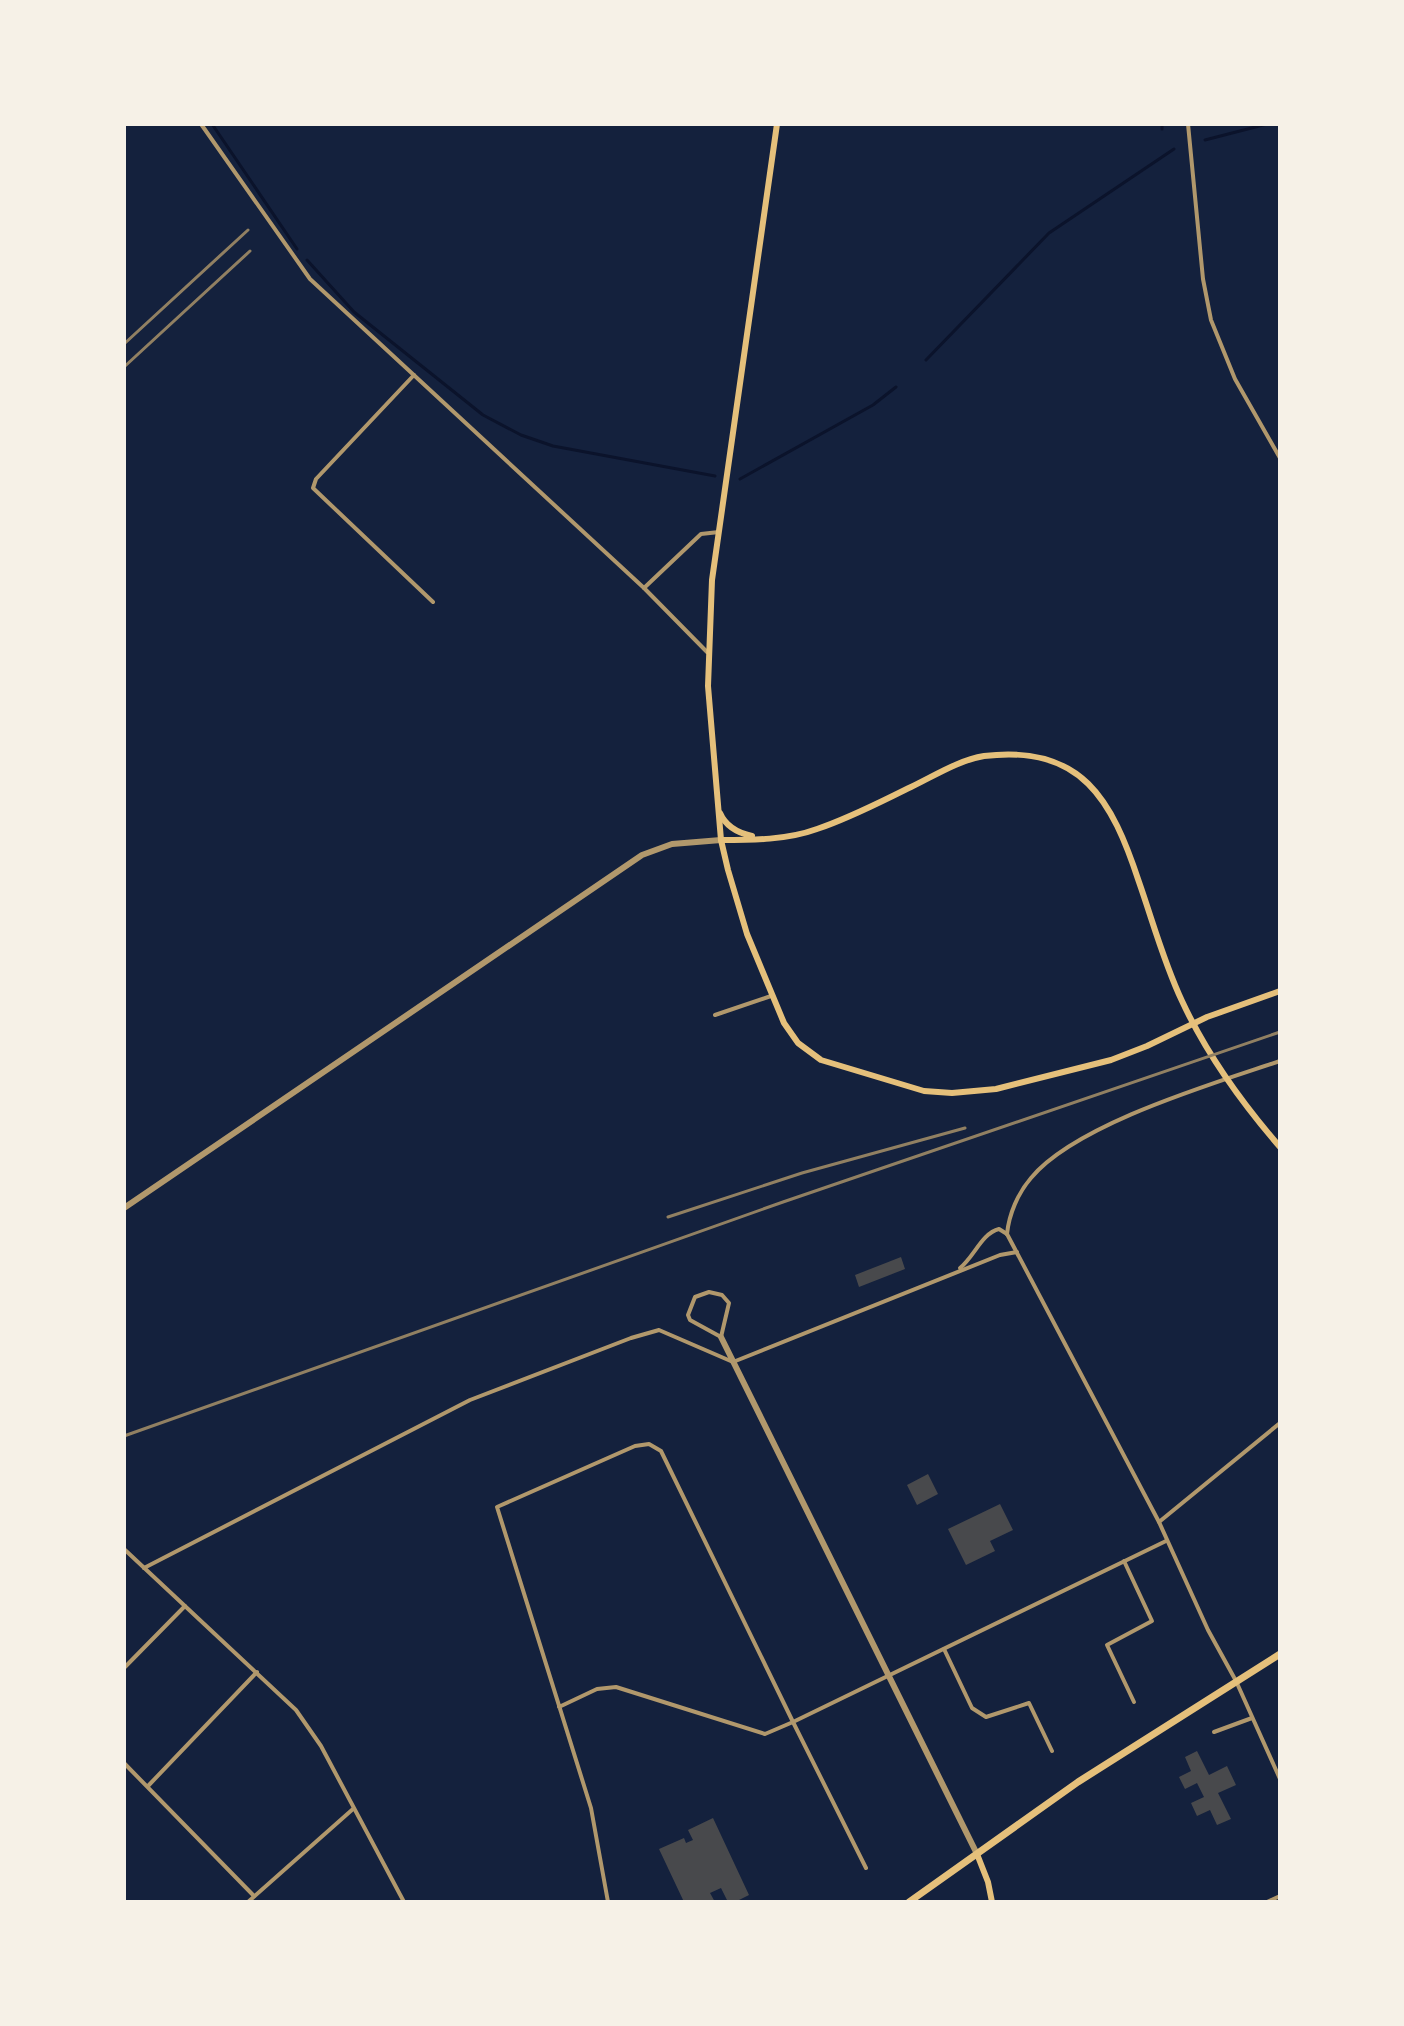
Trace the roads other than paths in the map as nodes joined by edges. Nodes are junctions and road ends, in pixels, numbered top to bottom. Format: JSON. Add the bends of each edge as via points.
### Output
{"nodes":[{"id":1,"x":201,"y":124,"type":"edge"},
{"id":2,"x":777,"y":124,"type":"edge"},
{"id":3,"x":1188,"y":124,"type":"edge"},
{"id":4,"x":414,"y":375,"type":"junction"},
{"id":5,"x":1280,"y":458,"type":"edge"},
{"id":6,"x":719,"y":532,"type":"junction"},
{"id":7,"x":644,"y":588,"type":"junction"},
{"id":8,"x":433,"y":602,"type":"dead end"},
{"id":9,"x":707,"y":652,"type":"junction"},
{"id":10,"x":718,"y":809,"type":"junction"},
{"id":11,"x":763,"y":839,"type":"junction"},
{"id":12,"x":721,"y":840,"type":"junction"},
{"id":13,"x":1280,"y":991,"type":"edge"},
{"id":14,"x":771,"y":996,"type":"junction"},
{"id":15,"x":715,"y":1015,"type":"dead end"},
{"id":16,"x":1280,"y":1061,"type":"edge"},
{"id":17,"x":1280,"y":1147,"type":"edge"},
{"id":18,"x":124,"y":1208,"type":"edge"},
{"id":19,"x":1007,"y":1234,"type":"junction"},
{"id":20,"x":1017,"y":1252,"type":"junction"},
{"id":21,"x":944,"y":1277,"type":"junction"},
{"id":22,"x":721,"y":1337,"type":"junction"},
{"id":23,"x":733,"y":1362,"type":"junction"},
{"id":24,"x":1280,"y":1423,"type":"edge"},
{"id":25,"x":1159,"y":1522,"type":"junction"},
{"id":26,"x":1166,"y":1541,"type":"junction"},
{"id":27,"x":124,"y":1549,"type":"edge"},
{"id":28,"x":1124,"y":1561,"type":"junction"},
{"id":29,"x":144,"y":1568,"type":"junction"},
{"id":30,"x":185,"y":1606,"type":"junction"},
{"id":31,"x":944,"y":1649,"type":"junction"},
{"id":32,"x":1280,"y":1654,"type":"edge"},
{"id":33,"x":124,"y":1668,"type":"edge"},
{"id":34,"x":257,"y":1672,"type":"junction"},
{"id":35,"x":888,"y":1676,"type":"junction"},
{"id":36,"x":1236,"y":1681,"type":"junction"},
{"id":37,"x":1134,"y":1702,"type":"dead end"},
{"id":38,"x":559,"y":1707,"type":"junction"},
{"id":39,"x":1252,"y":1718,"type":"junction"},
{"id":40,"x":793,"y":1722,"type":"junction"},
{"id":41,"x":1214,"y":1732,"type":"dead end"},
{"id":42,"x":1052,"y":1751,"type":"dead end"},
{"id":43,"x":124,"y":1763,"type":"edge"},
{"id":44,"x":1278,"y":1770,"type":"edge"},
{"id":45,"x":1280,"y":1779,"type":"edge"},
{"id":46,"x":148,"y":1787,"type":"junction"},
{"id":47,"x":353,"y":1809,"type":"junction"},
{"id":48,"x":977,"y":1854,"type":"junction"},
{"id":49,"x":866,"y":1868,"type":"dead end"},
{"id":50,"x":254,"y":1896,"type":"junction"},
{"id":51,"x":1280,"y":1896,"type":"edge"},
{"id":52,"x":248,"y":1902,"type":"edge"},
{"id":53,"x":404,"y":1902,"type":"edge"},
{"id":54,"x":608,"y":1902,"type":"edge"},
{"id":55,"x":909,"y":1902,"type":"edge"},
{"id":56,"x":992,"y":1902,"type":"edge"},
{"id":57,"x":1267,"y":1902,"type":"edge"}],
"edges":[{"from":1,"to":4,"type":"street","via":[[303,270]]},
{"from":2,"to":6,"type":"main road"},
{"from":3,"to":5,"type":"street","via":[[1211,320],[1235,379]]},
{"from":4,"to":7,"type":"street"},
{"from":4,"to":8,"type":"street","via":[[313,488]]},
{"from":6,"to":7,"type":"street","via":[[701,534]]},
{"from":6,"to":9,"type":"main road"},
{"from":7,"to":9,"type":"street"},
{"from":9,"to":10,"type":"main road"},
{"from":10,"to":11,"type":"main road","via":[[733,829]]},
{"from":10,"to":12,"type":"main road"},
{"from":11,"to":12,"type":"main road"},
{"from":11,"to":17,"type":"main road","via":[[841,821],[977,757],[1017,754],[1056,763],[1083,779],[1118,823],[1181,999],[1198,1032]]},
{"from":12,"to":14,"type":"main road","via":[[743,922]]},
{"from":12,"to":18,"type":"street","via":[[672,844],[642,855]]},
{"from":13,"to":14,"type":"main road","via":[[1111,1060],[968,1092],[924,1091],[821,1060],[798,1043]]},
{"from":14,"to":15,"type":"street"},
{"from":16,"to":19,"type":"street","via":[[1138,1112],[1079,1141],[1031,1178],[1012,1211]]},
{"from":19,"to":20,"type":"street"},
{"from":19,"to":21,"type":"street","via":[[992,1231],[966,1263]]},
{"from":20,"to":21,"type":"street"},
{"from":20,"to":25,"type":"street"},
{"from":21,"to":23,"type":"street"},
{"from":22,"to":22,"type":"street","via":[[727,1298],[701,1293],[690,1305],[690,1320]]},
{"from":22,"to":23,"type":"street"},
{"from":23,"to":29,"type":"street","via":[[665,1331],[653,1331],[470,1400]]},
{"from":23,"to":35,"type":"street"},
{"from":24,"to":25,"type":"street"},
{"from":25,"to":26,"type":"street"},
{"from":26,"to":28,"type":"street"},
{"from":26,"to":36,"type":"street"},
{"from":27,"to":29,"type":"street"},
{"from":28,"to":31,"type":"street"},
{"from":28,"to":37,"type":"street","via":[[1152,1621],[1107,1645]]},
{"from":29,"to":30,"type":"street"},
{"from":30,"to":33,"type":"street"},
{"from":30,"to":34,"type":"street"},
{"from":31,"to":35,"type":"street"},
{"from":31,"to":42,"type":"street","via":[[972,1708],[986,1717],[1029,1703]]},
{"from":32,"to":36,"type":"main road"},
{"from":34,"to":46,"type":"street"},
{"from":34,"to":47,"type":"street","via":[[307,1724]]},
{"from":35,"to":40,"type":"street"},
{"from":35,"to":48,"type":"street"},
{"from":36,"to":39,"type":"street"},
{"from":36,"to":48,"type":"main road"},
{"from":38,"to":40,"type":"street","via":[[597,1689],[616,1687],[765,1734]]},
{"from":38,"to":40,"type":"street","via":[[497,1507],[649,1444],[661,1451]]},
{"from":38,"to":54,"type":"street","via":[[591,1808]]},
{"from":39,"to":41,"type":"street"},
{"from":39,"to":44,"type":"street"},
{"from":40,"to":49,"type":"street"},
{"from":43,"to":46,"type":"street"},
{"from":44,"to":45,"type":"street"},
{"from":46,"to":50,"type":"street"},
{"from":47,"to":50,"type":"street"},
{"from":47,"to":53,"type":"street"},
{"from":48,"to":55,"type":"main road"},
{"from":48,"to":56,"type":"main road"},
{"from":50,"to":52,"type":"street"},
{"from":51,"to":57,"type":"street"}]}
